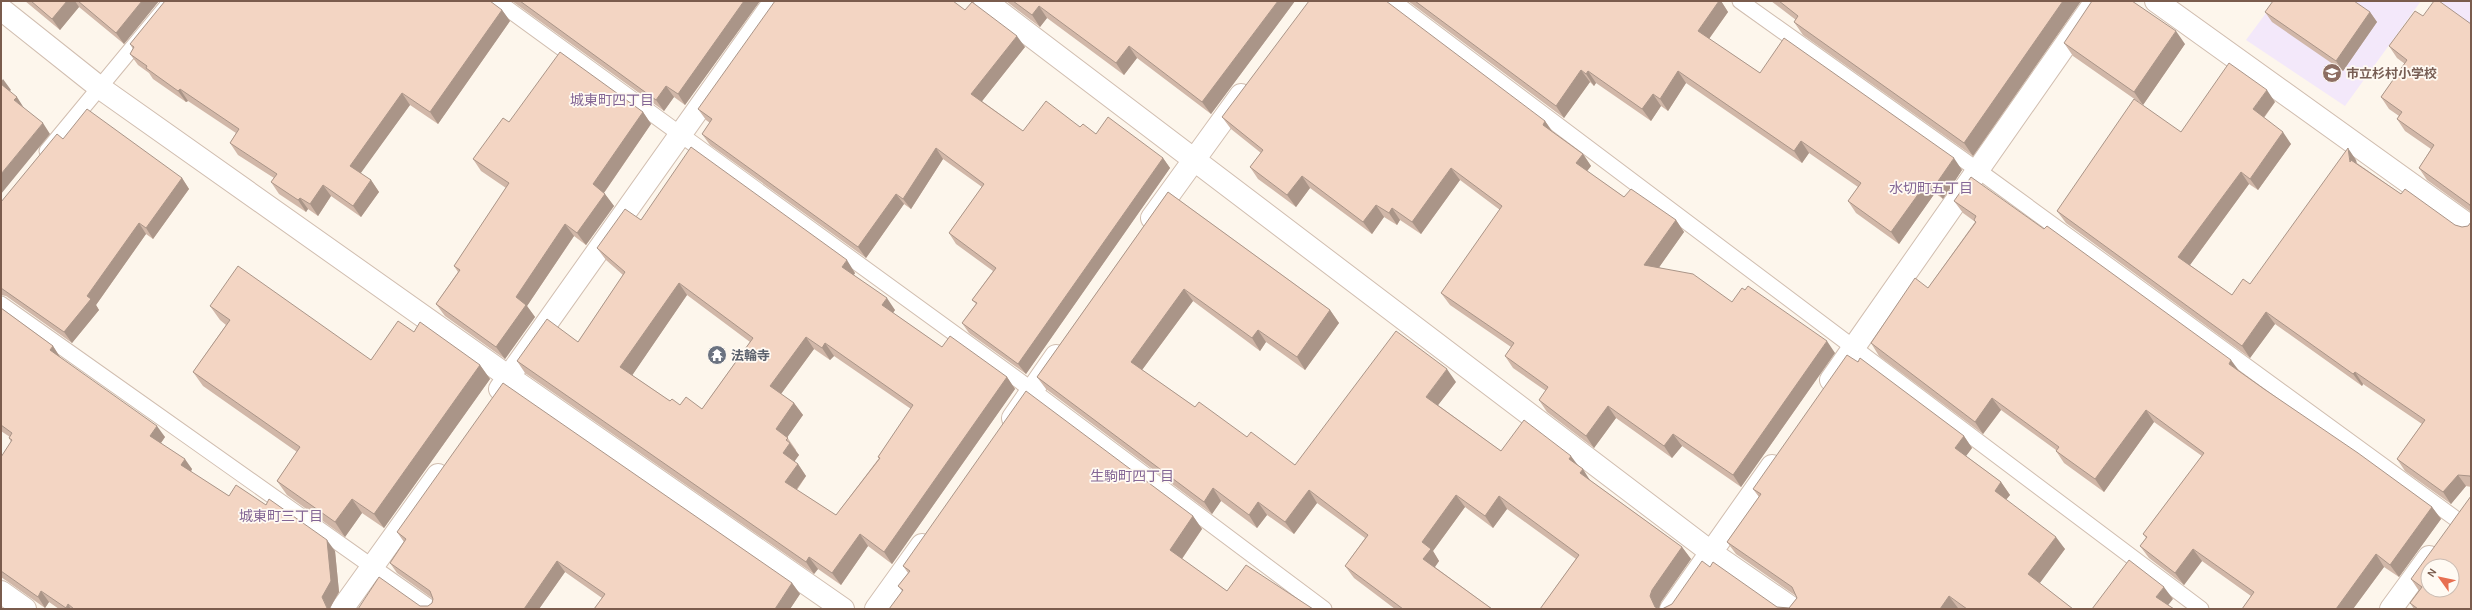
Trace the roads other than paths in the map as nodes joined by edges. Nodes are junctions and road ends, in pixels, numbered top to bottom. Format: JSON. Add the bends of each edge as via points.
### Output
{"nodes":[{"id":1,"x":171,"y":1,"type":"edge"},
{"id":2,"x":497,"y":1,"type":"edge"},
{"id":3,"x":775,"y":1,"type":"edge"},
{"id":4,"x":985,"y":1,"type":"edge"},
{"id":5,"x":1393,"y":1,"type":"edge"},
{"id":6,"x":1740,"y":1,"type":"edge"},
{"id":7,"x":2096,"y":1,"type":"edge"},
{"id":8,"x":2156,"y":1,"type":"edge"},
{"id":9,"x":1,"y":9,"type":"edge"},
{"id":10,"x":1254,"y":77,"type":"edge"},
{"id":11,"x":99,"y":87,"type":"junction"},
{"id":12,"x":681,"y":133,"type":"junction"},
{"id":13,"x":1192,"y":160,"type":"junction"},
{"id":14,"x":35,"y":165,"type":"edge"},
{"id":15,"x":1979,"y":171,"type":"junction"},
{"id":16,"x":2471,"y":227,"type":"edge"},
{"id":17,"x":1139,"y":237,"type":"edge"},
{"id":18,"x":1,"y":304,"type":"edge"},
{"id":19,"x":1068,"y":339,"type":"edge"},
{"id":20,"x":1854,"y":348,"type":"junction"},
{"id":21,"x":509,"y":377,"type":"junction"},
{"id":22,"x":1032,"y":390,"type":"junction"},
{"id":23,"x":1818,"y":399,"type":"edge"},
{"id":24,"x":486,"y":408,"type":"edge"},
{"id":25,"x":1000,"y":436,"type":"edge"},
{"id":26,"x":1783,"y":450,"type":"edge"},
{"id":27,"x":449,"y":459,"type":"edge"},
{"id":28,"x":2462,"y":511,"type":"joint"},
{"id":29,"x":936,"y":525,"type":"edge"},
{"id":30,"x":1712,"y":553,"type":"junction"},
{"id":31,"x":371,"y":567,"type":"junction"},
{"id":32,"x":1,"y":592,"type":"edge"},
{"id":33,"x":25,"y":609,"type":"edge"},
{"id":34,"x":342,"y":609,"type":"edge"},
{"id":35,"x":432,"y":609,"type":"edge"},
{"id":36,"x":843,"y":609,"type":"edge"},
{"id":37,"x":876,"y":609,"type":"edge"},
{"id":38,"x":1324,"y":609,"type":"edge"},
{"id":39,"x":1671,"y":609,"type":"edge"},
{"id":40,"x":1793,"y":609,"type":"edge"},
{"id":41,"x":2201,"y":609,"type":"edge"},
{"id":42,"x":2391,"y":609,"type":"edge"}],
"edges":[{"from":1,"to":11,"type":"lane"},
{"from":2,"to":12,"type":"lane"},
{"from":3,"to":12,"type":"street"},
{"from":4,"to":13,"type":"street"},
{"from":5,"to":20,"type":"lane"},
{"from":6,"to":15,"type":"lane"},
{"from":7,"to":15,"type":"street"},
{"from":8,"to":16,"type":"street"},
{"from":9,"to":11,"type":"street"},
{"from":10,"to":13,"type":"street"},
{"from":11,"to":14,"type":"lane"},
{"from":11,"to":21,"type":"street"},
{"from":12,"to":21,"type":"street"},
{"from":12,"to":22,"type":"lane"},
{"from":13,"to":17,"type":"street"},
{"from":13,"to":30,"type":"street"},
{"from":15,"to":20,"type":"street"},
{"from":15,"to":28,"type":"lane"},
{"from":18,"to":31,"type":"lane"},
{"from":19,"to":22,"type":"street"},
{"from":20,"to":23,"type":"street"},
{"from":20,"to":41,"type":"lane"},
{"from":21,"to":24,"type":"street"},
{"from":21,"to":36,"type":"street"},
{"from":22,"to":25,"type":"street"},
{"from":22,"to":38,"type":"lane"},
{"from":26,"to":30,"type":"street"},
{"from":27,"to":31,"type":"street"},
{"from":28,"to":42,"type":"street"},
{"from":29,"to":37,"type":"street"},
{"from":30,"to":39,"type":"street"},
{"from":30,"to":40,"type":"street"},
{"from":31,"to":34,"type":"street"},
{"from":31,"to":35,"type":"lane"},
{"from":32,"to":33,"type":"street"}]}
